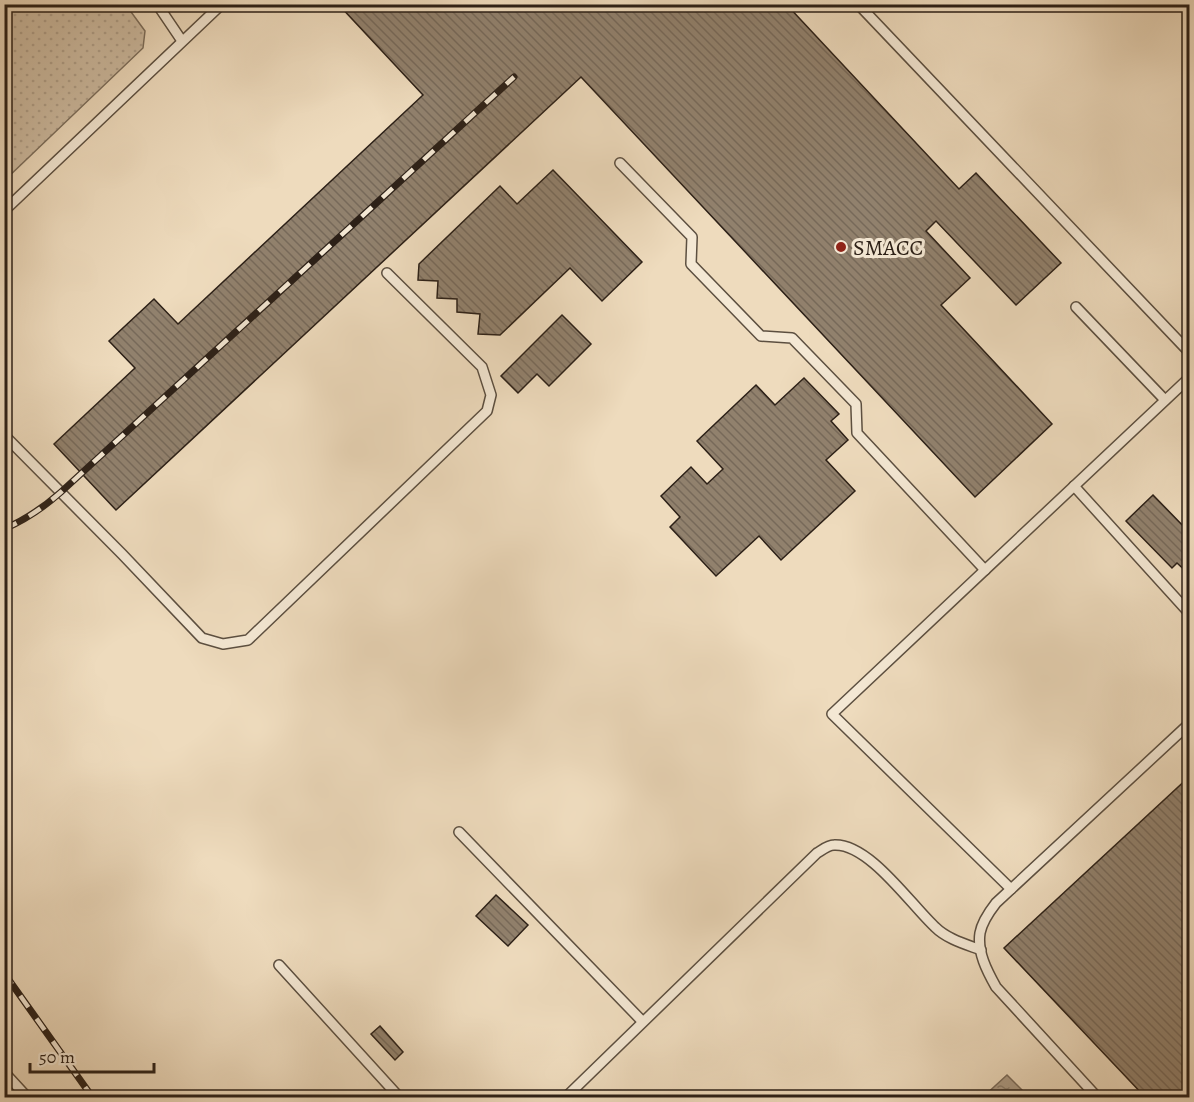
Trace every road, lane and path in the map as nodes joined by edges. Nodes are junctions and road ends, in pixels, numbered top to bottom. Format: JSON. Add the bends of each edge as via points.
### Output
{"nodes":[{"id":1,"x":156,"y":4,"type":"edge"},
{"id":2,"x":222,"y":4,"type":"edge"},
{"id":3,"x":858,"y":4,"type":"edge"},
{"id":4,"x":182,"y":41,"type":"junction"},
{"id":5,"x":620,"y":163,"type":"dead end"},
{"id":6,"x":4,"y":211,"type":"edge"},
{"id":7,"x":387,"y":273,"type":"dead end"},
{"id":8,"x":1076,"y":307,"type":"dead end"},
{"id":9,"x":1190,"y":353,"type":"edge"},
{"id":10,"x":1190,"y":377,"type":"edge"},
{"id":11,"x":1165,"y":400,"type":"junction"},
{"id":12,"x":4,"y":435,"type":"edge"},
{"id":13,"x":1074,"y":486,"type":"junction"},
{"id":14,"x":985,"y":570,"type":"junction"},
{"id":15,"x":1190,"y":614,"type":"edge"},
{"id":16,"x":1190,"y":723,"type":"edge"},
{"id":17,"x":459,"y":832,"type":"dead end"},
{"id":18,"x":1011,"y":889,"type":"junction"},
{"id":19,"x":981,"y":950,"type":"junction"},
{"id":20,"x":279,"y":965,"type":"dead end"},
{"id":21,"x":642,"y":1021,"type":"junction"},
{"id":22,"x":4,"y":1072,"type":"edge"},
{"id":23,"x":28,"y":1098,"type":"edge"},
{"id":24,"x":400,"y":1098,"type":"edge"},
{"id":25,"x":565,"y":1098,"type":"edge"},
{"id":26,"x":1098,"y":1098,"type":"edge"}],
"edges":[{"from":1,"to":4,"type":"lane"},
{"from":2,"to":4,"type":"lane"},
{"from":3,"to":9,"type":"lane"},
{"from":4,"to":6,"type":"lane"},
{"from":5,"to":14,"type":"lane","via":[[692,237],[691,264],[761,336],[792,338],[856,404],[857,433]]},
{"from":7,"to":12,"type":"lane","via":[[482,367],[490,394],[487,411],[248,640],[223,644],[202,638]]},
{"from":8,"to":11,"type":"lane"},
{"from":10,"to":11,"type":"lane"},
{"from":11,"to":13,"type":"lane"},
{"from":13,"to":14,"type":"lane"},
{"from":13,"to":15,"type":"lane"},
{"from":14,"to":18,"type":"lane","via":[[832,714]]},
{"from":16,"to":18,"type":"lane"},
{"from":17,"to":21,"type":"lane"},
{"from":18,"to":19,"type":"lane","via":[[985,918],[980,933]]},
{"from":19,"to":21,"type":"lane","via":[[937,929],[883,871],[858,851],[831,845],[817,853]]},
{"from":19,"to":26,"type":"lane","via":[[996,987]]},
{"from":20,"to":24,"type":"lane"},
{"from":21,"to":25,"type":"lane"},
{"from":22,"to":23,"type":"lane"}]}
